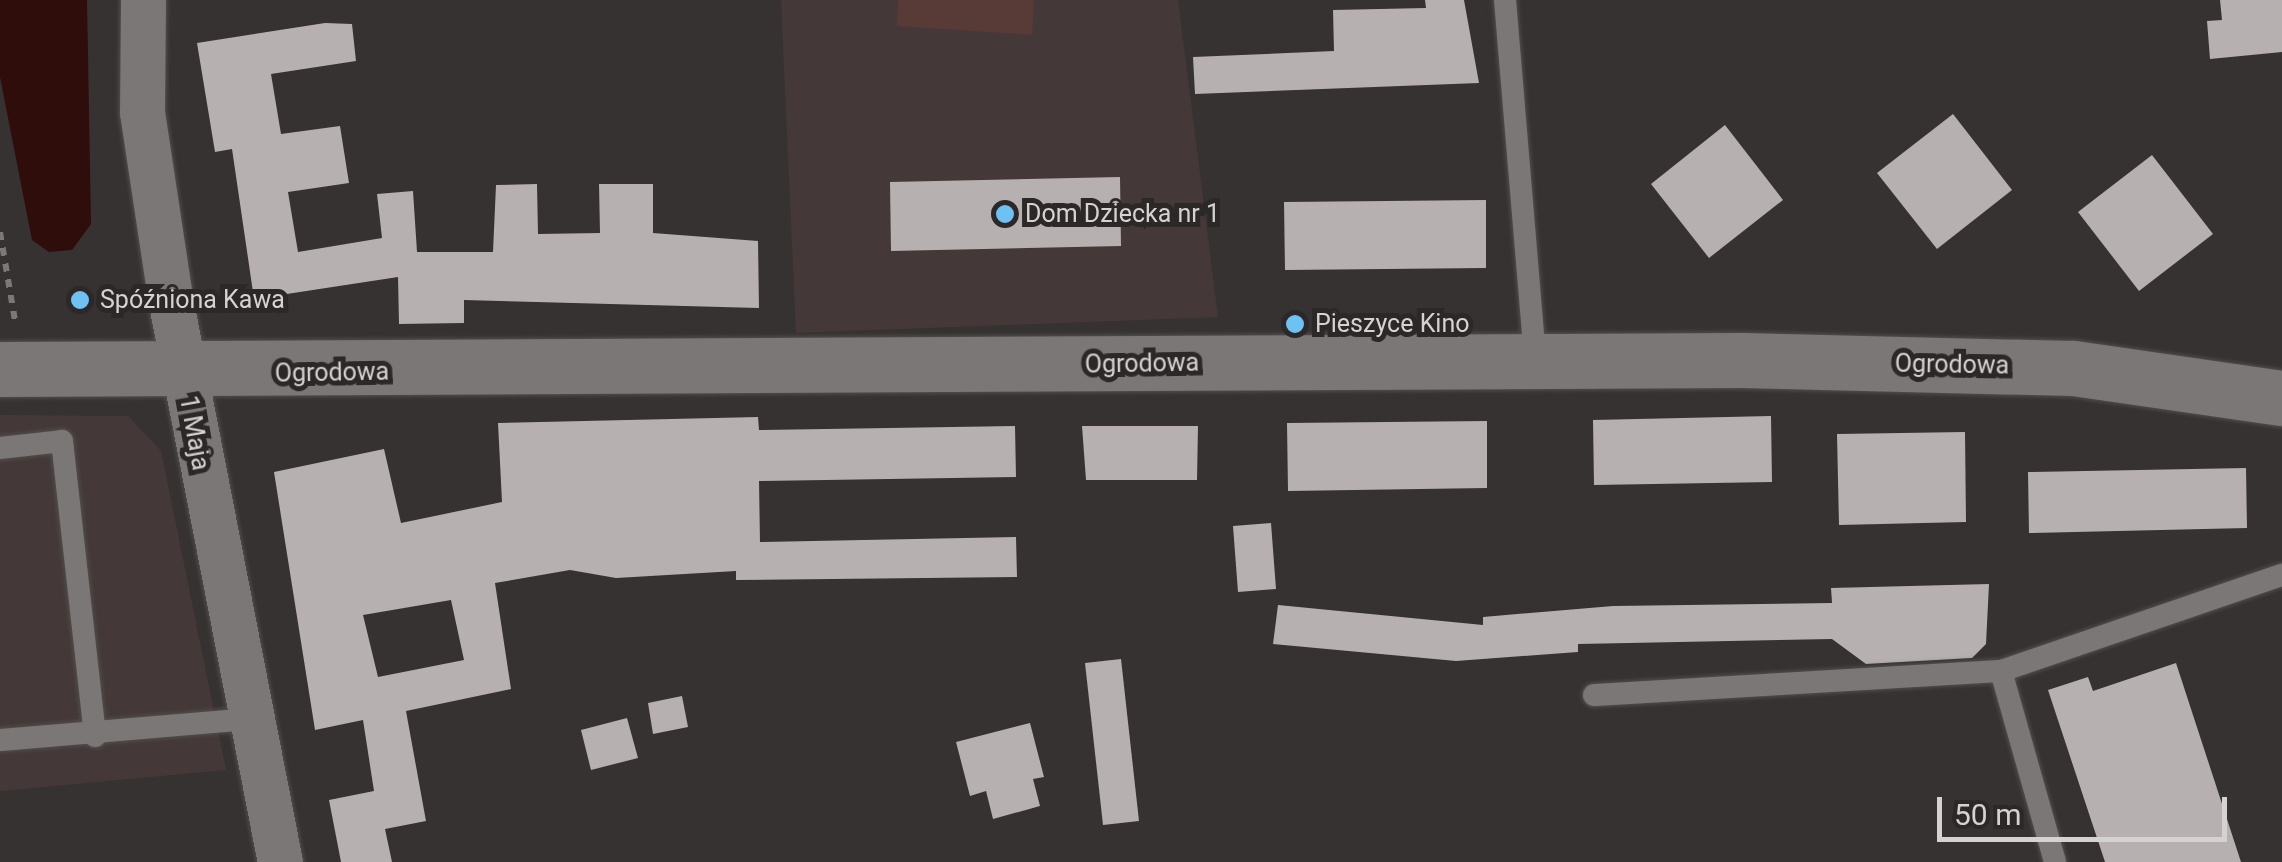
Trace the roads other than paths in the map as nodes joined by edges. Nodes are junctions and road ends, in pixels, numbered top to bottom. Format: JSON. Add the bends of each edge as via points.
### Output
{"nodes":[{"id":1,"x":144,"y":0,"type":"edge"},
{"id":2,"x":1504,"y":0,"type":"edge"},
{"id":3,"x":8,"y":345,"type":"edge"},
{"id":4,"x":1535,"y":359,"type":"junction"},
{"id":5,"x":184,"y":375,"type":"junction"},
{"id":6,"x":2282,"y":398,"type":"edge"},
{"id":7,"x":0,"y":448,"type":"edge"},
{"id":8,"x":2282,"y":575,"type":"edge"},
{"id":9,"x":2001,"y":671,"type":"junction"},
{"id":10,"x":1594,"y":695,"type":"dead end"},
{"id":11,"x":249,"y":719,"type":"junction"},
{"id":12,"x":96,"y":736,"type":"junction"},
{"id":13,"x":0,"y":740,"type":"edge"},
{"id":14,"x":280,"y":862,"type":"edge"},
{"id":15,"x":2055,"y":862,"type":"edge"}],
"edges":[{"from":1,"to":5,"type":"street","name":"1 Maja","via":[[142,112]]},
{"from":2,"to":4,"type":"lane"},
{"from":3,"to":5,"type":"street","name":"Ogrodowa"},
{"from":4,"to":5,"type":"street","name":"Ogrodowa"},
{"from":4,"to":6,"type":"street","name":"Ogrodowa","via":[[2072,368]]},
{"from":5,"to":11,"type":"street","name":"1 Maja"},
{"from":7,"to":12,"type":"lane","via":[[62,441]]},
{"from":8,"to":9,"type":"lane"},
{"from":9,"to":10,"type":"lane"},
{"from":9,"to":15,"type":"lane"},
{"from":11,"to":12,"type":"lane"},
{"from":11,"to":14,"type":"street","name":"1 Maja"},
{"from":12,"to":13,"type":"lane"}]}
